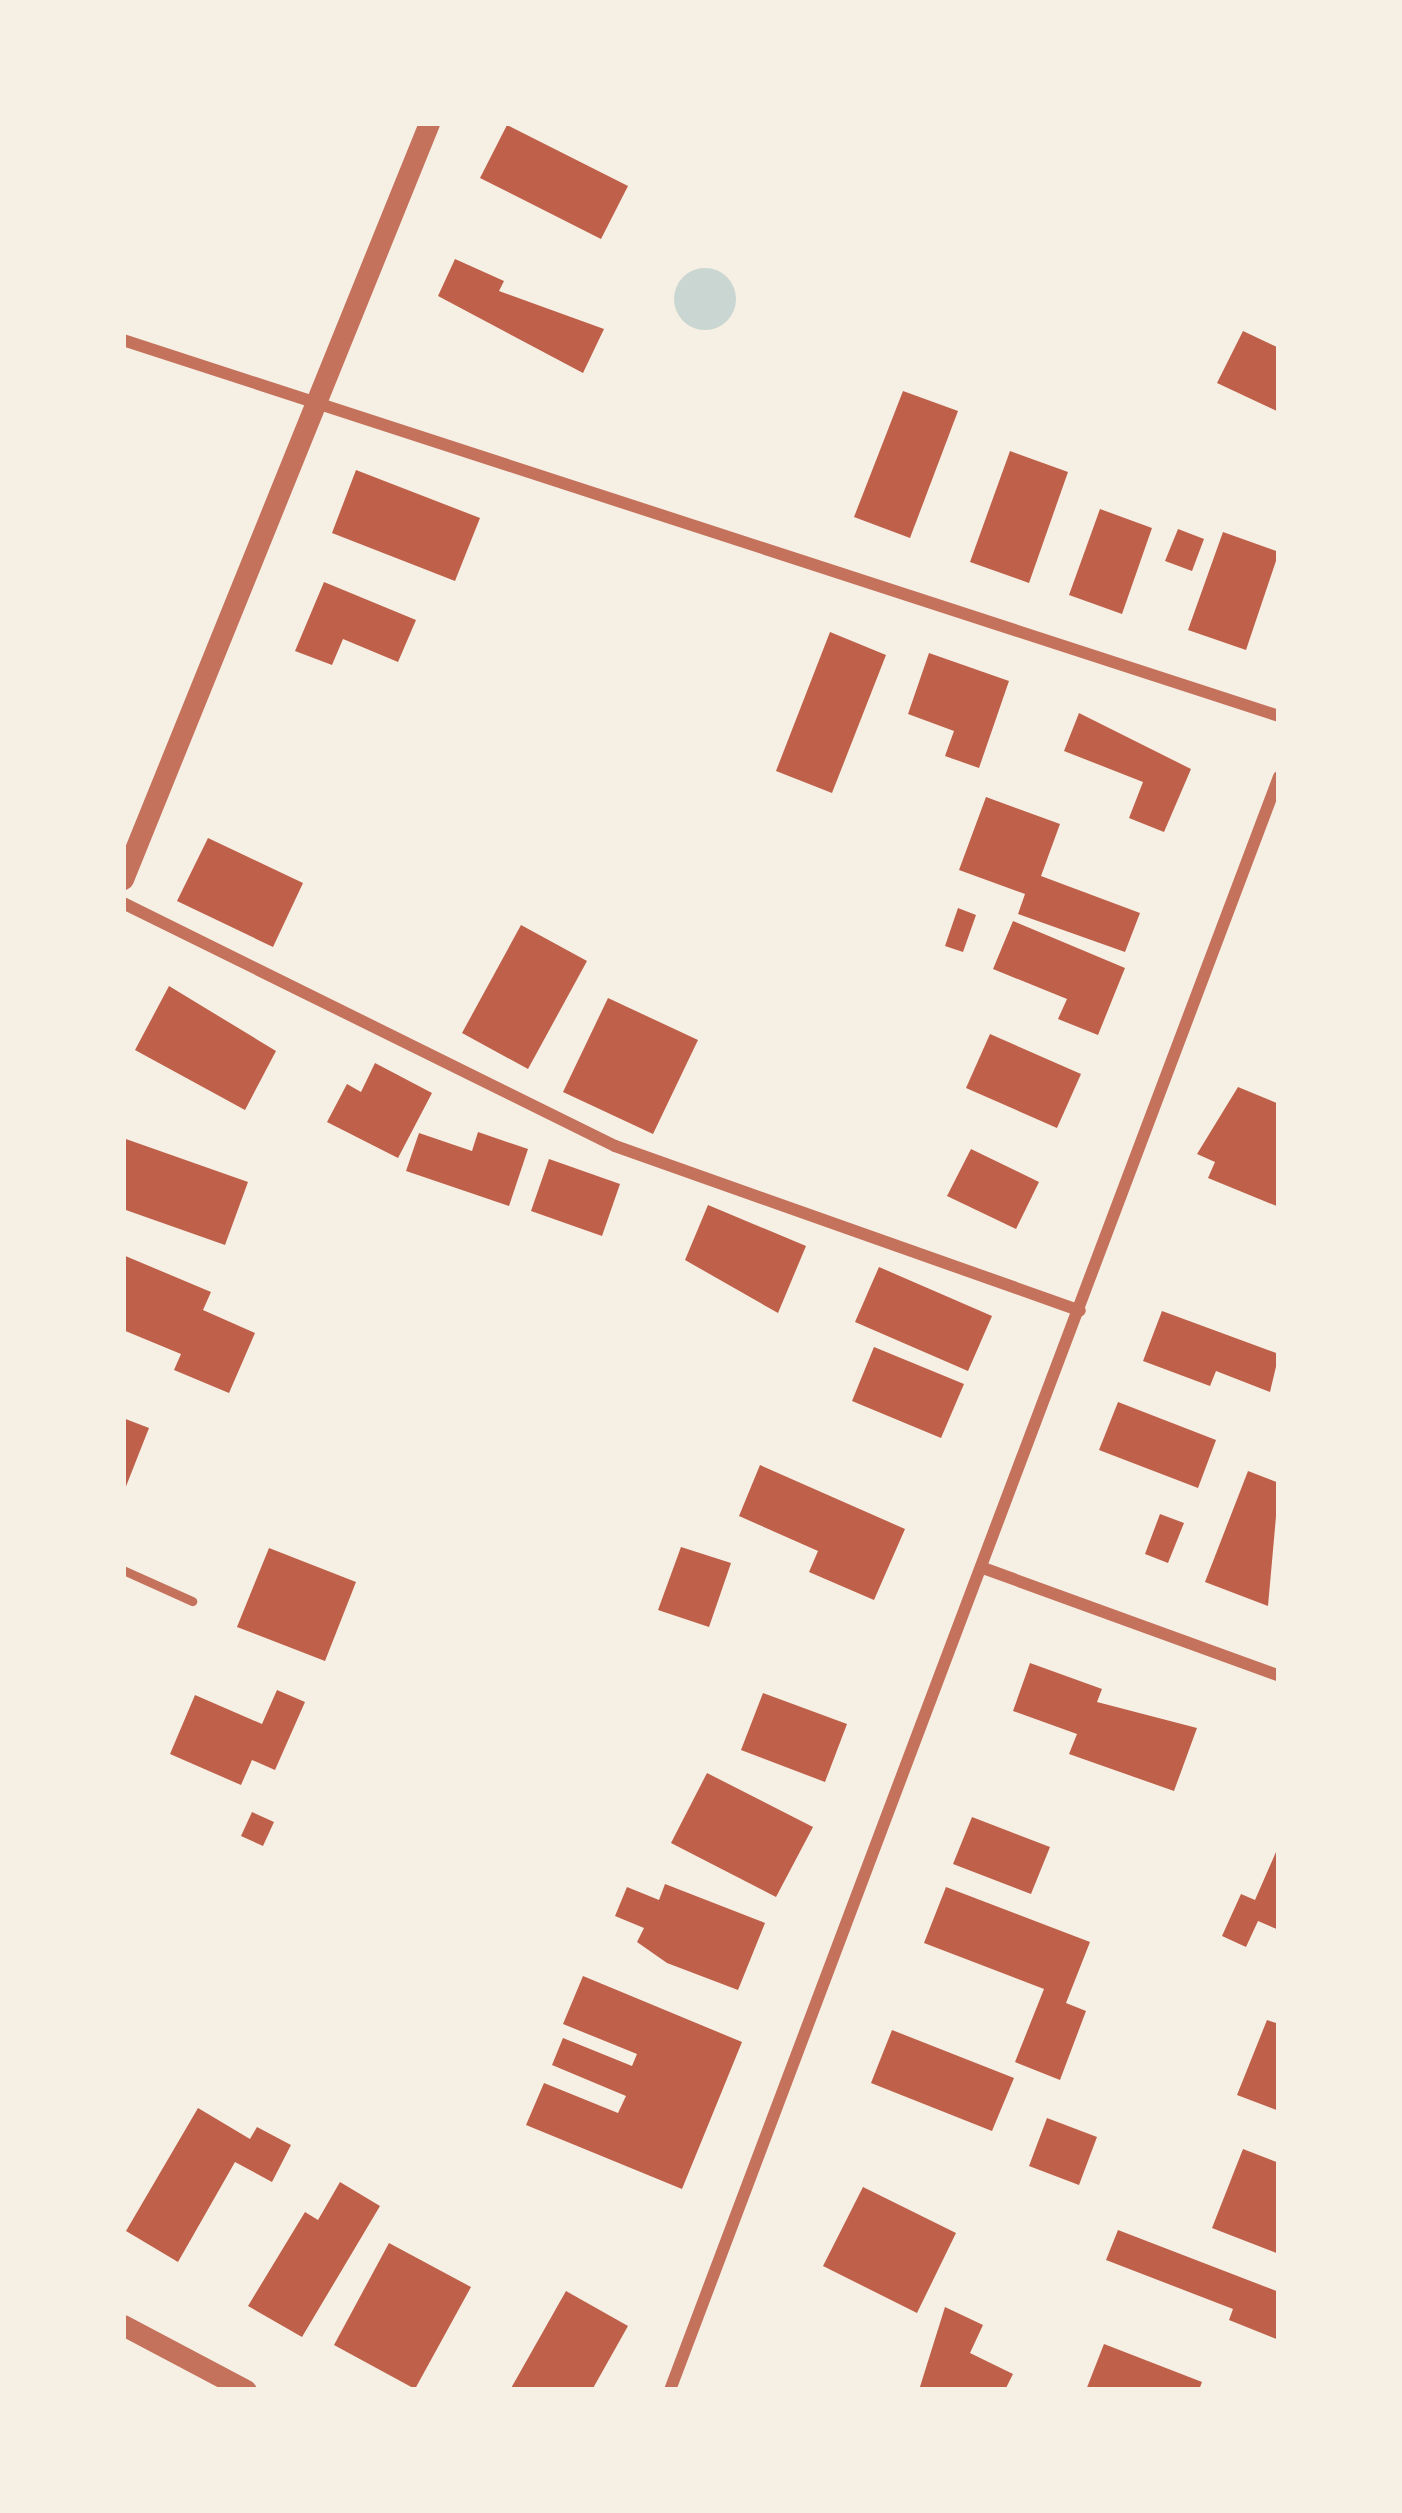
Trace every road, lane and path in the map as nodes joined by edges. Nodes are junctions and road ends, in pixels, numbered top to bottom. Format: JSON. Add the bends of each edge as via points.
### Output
{"nodes":[{"id":1,"x":429,"y":123,"type":"edge"},
{"id":2,"x":123,"y":340,"type":"edge"},
{"id":3,"x":311,"y":404,"type":"junction"},
{"id":4,"x":1279,"y":716,"type":"edge"},
{"id":5,"x":1279,"y":777,"type":"edge"},
{"id":6,"x":123,"y":879,"type":"edge"},
{"id":7,"x":123,"y":903,"type":"edge"},
{"id":8,"x":1080,"y":1311,"type":"junction"},
{"id":9,"x":983,"y":1568,"type":"junction"},
{"id":10,"x":123,"y":1570,"type":"edge"},
{"id":11,"x":192,"y":1601,"type":"dead end"},
{"id":12,"x":1279,"y":1676,"type":"edge"},
{"id":13,"x":123,"y":2325,"type":"edge"},
{"id":14,"x":246,"y":2390,"type":"edge"},
{"id":15,"x":670,"y":2390,"type":"edge"}],
"edges":[{"from":1,"to":3,"type":"street"},
{"from":2,"to":3,"type":"street"},
{"from":3,"to":4,"type":"street"},
{"from":3,"to":6,"type":"street"},
{"from":5,"to":8,"type":"street"},
{"from":7,"to":8,"type":"street","via":[[615,1146]]},
{"from":8,"to":9,"type":"street"},
{"from":9,"to":12,"type":"street"},
{"from":9,"to":15,"type":"street"},
{"from":10,"to":11,"type":"lane"},
{"from":13,"to":14,"type":"street"}]}
